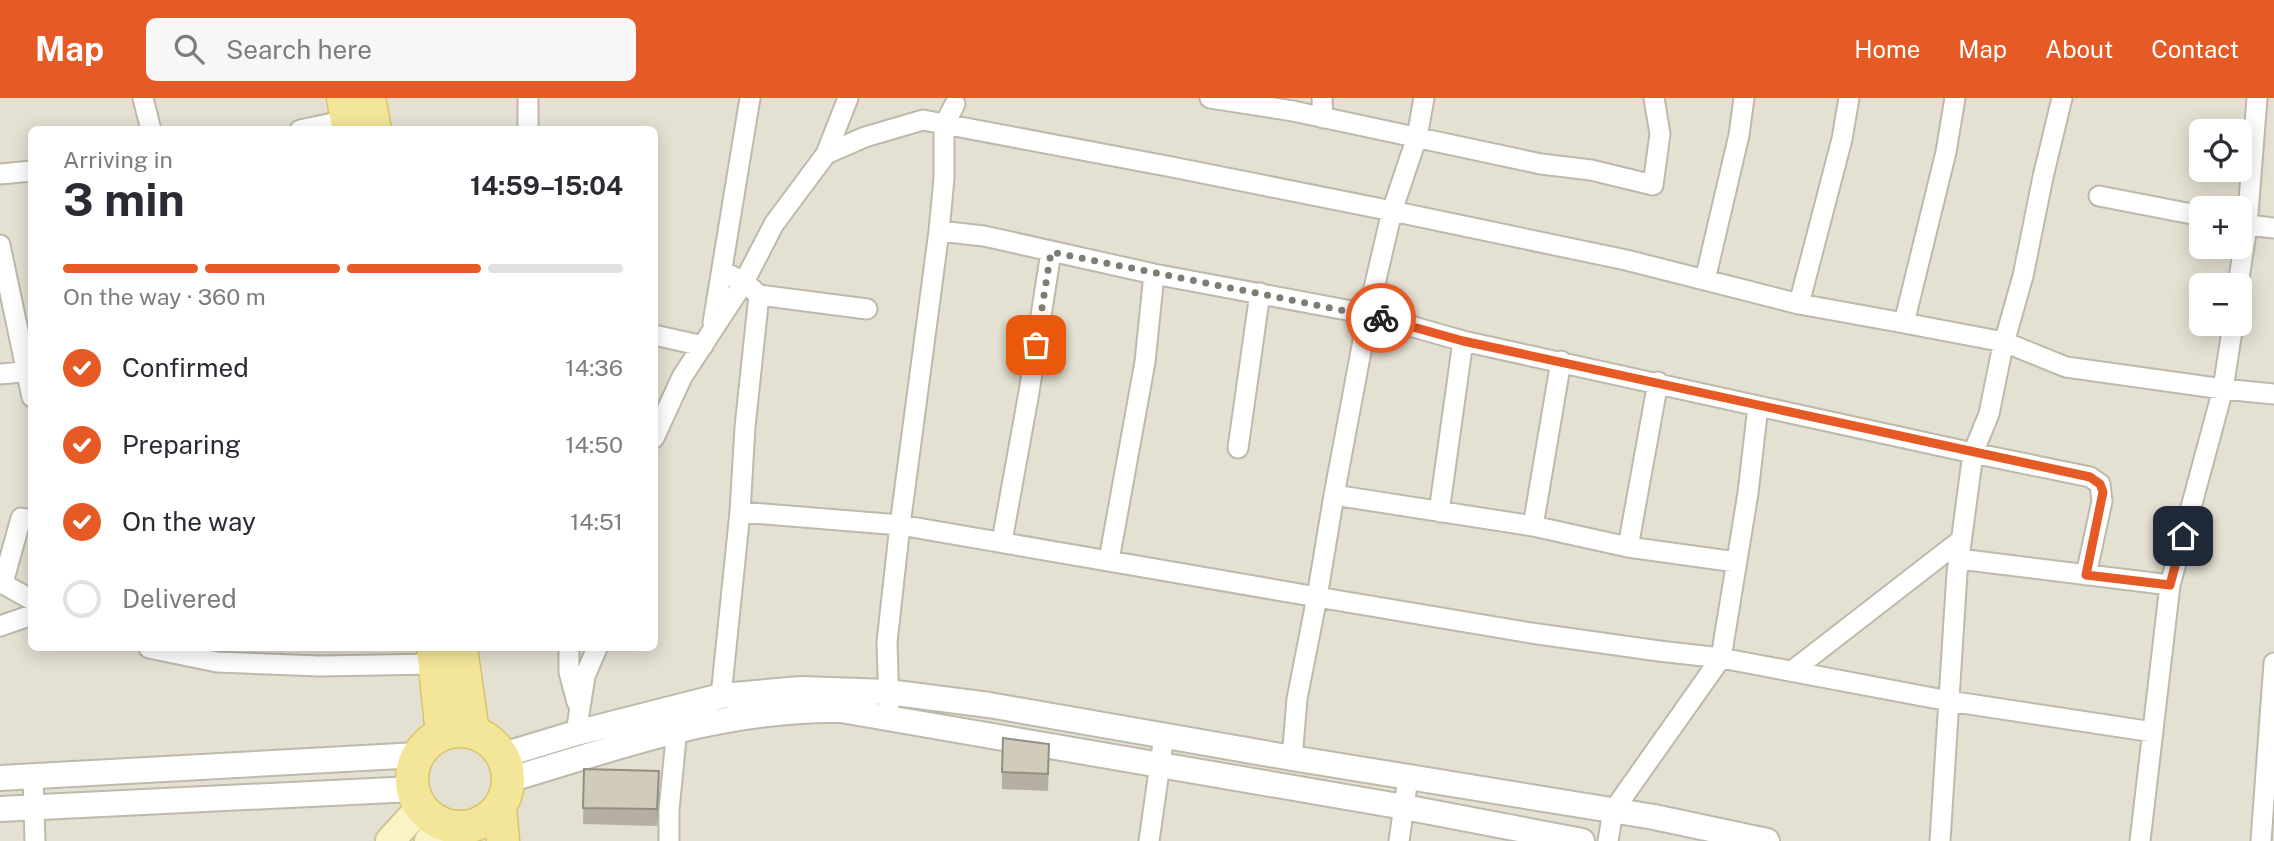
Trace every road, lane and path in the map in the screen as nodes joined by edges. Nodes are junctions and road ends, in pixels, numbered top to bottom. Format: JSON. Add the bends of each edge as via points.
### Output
{"nodes":[{"id":1,"x":143,"y":98,"type":"edge"},
{"id":2,"x":369,"y":98,"type":"edge"},
{"id":3,"x":528,"y":98,"type":"edge"},
{"id":4,"x":750,"y":98,"type":"edge"},
{"id":5,"x":848,"y":98,"type":"edge"},
{"id":6,"x":1210,"y":98,"type":"edge"},
{"id":7,"x":1424,"y":98,"type":"edge"},
{"id":8,"x":1654,"y":98,"type":"edge"},
{"id":9,"x":1744,"y":98,"type":"edge"},
{"id":10,"x":1849,"y":98,"type":"edge"},
{"id":11,"x":1955,"y":98,"type":"edge"},
{"id":12,"x":2063,"y":98,"type":"edge"},
{"id":13,"x":2257,"y":98,"type":"edge"},
{"id":14,"x":960,"y":101,"type":"edge"},
{"id":15,"x":1322,"y":108,"type":"edge"},
{"id":16,"x":353,"y":119,"type":"edge"},
{"id":17,"x":923,"y":120,"type":"junction"},
{"id":18,"x":944,"y":125,"type":"junction"},
{"id":19,"x":150,"y":126,"type":"edge"},
{"id":20,"x":319,"y":126,"type":"edge"},
{"id":21,"x":527,"y":126,"type":"edge"},
{"id":22,"x":1416,"y":138,"type":"junction"},
{"id":23,"x":826,"y":154,"type":"junction"},
{"id":24,"x":28,"y":170,"type":"edge"},
{"id":25,"x":0,"y":174,"type":"edge"},
{"id":26,"x":2099,"y":196,"type":"dead end"},
{"id":27,"x":2247,"y":196,"type":"edge"},
{"id":28,"x":1392,"y":211,"type":"junction"},
{"id":29,"x":2189,"y":213,"type":"edge"},
{"id":30,"x":2252,"y":226,"type":"edge"},
{"id":31,"x":2274,"y":228,"type":"edge"},
{"id":32,"x":939,"y":231,"type":"junction"},
{"id":33,"x":0,"y":245,"type":"edge"},
{"id":34,"x":1051,"y":252,"type":"junction"},
{"id":35,"x":722,"y":271,"type":"junction"},
{"id":36,"x":1154,"y":274,"type":"junction"},
{"id":37,"x":1705,"y":280,"type":"junction"},
{"id":38,"x":744,"y":282,"type":"junction"},
{"id":39,"x":1260,"y":293,"type":"junction"},
{"id":40,"x":759,"y":295,"type":"junction"},
{"id":41,"x":1799,"y":304,"type":"junction"},
{"id":42,"x":867,"y":309,"type":"dead end"},
{"id":43,"x":1367,"y":314,"type":"junction"},
{"id":44,"x":1904,"y":323,"type":"junction"},
{"id":45,"x":658,"y":335,"type":"edge"},
{"id":46,"x":2231,"y":336,"type":"edge"},
{"id":47,"x":707,"y":340,"type":"junction"},
{"id":48,"x":1463,"y":341,"type":"junction"},
{"id":49,"x":2004,"y":342,"type":"junction"},
{"id":50,"x":1561,"y":361,"type":"junction"},
{"id":51,"x":28,"y":367,"type":"edge"},
{"id":52,"x":28,"y":371,"type":"edge"},
{"id":53,"x":0,"y":374,"type":"edge"},
{"id":54,"x":1658,"y":382,"type":"junction"},
{"id":55,"x":2223,"y":389,"type":"junction"},
{"id":56,"x":2274,"y":394,"type":"edge"},
{"id":57,"x":1758,"y":406,"type":"junction"},
{"id":58,"x":658,"y":429,"type":"edge"},
{"id":59,"x":1238,"y":448,"type":"dead end"},
{"id":60,"x":1973,"y":453,"type":"junction"},
{"id":61,"x":1334,"y":495,"type":"junction"},
{"id":62,"x":740,"y":512,"type":"junction"},
{"id":63,"x":1439,"y":512,"type":"junction"},
{"id":64,"x":28,"y":519,"type":"edge"},
{"id":65,"x":900,"y":525,"type":"junction"},
{"id":66,"x":1533,"y":526,"type":"junction"},
{"id":67,"x":1002,"y":541,"type":"junction"},
{"id":68,"x":1628,"y":547,"type":"junction"},
{"id":69,"x":1960,"y":549,"type":"junction"},
{"id":70,"x":1109,"y":560,"type":"junction"},
{"id":71,"x":1736,"y":562,"type":"junction"},
{"id":72,"x":2086,"y":575,"type":"junction"},
{"id":73,"x":1,"y":583,"type":"edge"},
{"id":74,"x":2170,"y":585,"type":"junction"},
{"id":75,"x":1317,"y":597,"type":"junction"},
{"id":76,"x":28,"y":598,"type":"edge"},
{"id":77,"x":28,"y":616,"type":"edge"},
{"id":78,"x":0,"y":626,"type":"edge"},
{"id":79,"x":164,"y":651,"type":"edge"},
{"id":80,"x":569,"y":651,"type":"edge"},
{"id":81,"x":596,"y":651,"type":"edge"},
{"id":82,"x":443,"y":653,"type":"edge"},
{"id":83,"x":251,"y":655,"type":"edge"},
{"id":84,"x":1721,"y":658,"type":"junction"},
{"id":85,"x":2274,"y":663,"type":"edge"},
{"id":86,"x":1792,"y":671,"type":"junction"},
{"id":87,"x":888,"y":692,"type":"junction"},
{"id":88,"x":721,"y":696,"type":"junction"},
{"id":89,"x":1949,"y":701,"type":"junction"},
{"id":90,"x":889,"y":717,"type":"junction"},
{"id":91,"x":678,"y":718,"type":"junction"},
{"id":92,"x":578,"y":721,"type":"junction"},
{"id":93,"x":2153,"y":732,"type":"junction"},
{"id":94,"x":473,"y":733,"type":"junction"},
{"id":95,"x":442,"y":734,"type":"junction"},
{"id":96,"x":1164,"y":736,"type":"junction"},
{"id":97,"x":418,"y":755,"type":"junction"},
{"id":98,"x":1292,"y":758,"type":"junction"},
{"id":99,"x":1160,"y":765,"type":"junction"},
{"id":100,"x":33,"y":775,"type":"junction"},
{"id":101,"x":0,"y":778,"type":"edge"},
{"id":102,"x":1408,"y":778,"type":"junction"},
{"id":103,"x":504,"y":781,"type":"junction"},
{"id":104,"x":33,"y":806,"type":"junction"},
{"id":105,"x":1404,"y":807,"type":"junction"},
{"id":106,"x":0,"y":809,"type":"edge"},
{"id":107,"x":1614,"y":811,"type":"junction"},
{"id":108,"x":443,"y":821,"type":"edge"},
{"id":109,"x":35,"y":841,"type":"edge"},
{"id":110,"x":390,"y":841,"type":"edge"},
{"id":111,"x":503,"y":841,"type":"edge"},
{"id":112,"x":669,"y":841,"type":"edge"},
{"id":113,"x":1149,"y":841,"type":"edge"},
{"id":114,"x":1399,"y":841,"type":"edge"},
{"id":115,"x":1582,"y":841,"type":"edge"},
{"id":116,"x":1608,"y":841,"type":"edge"},
{"id":117,"x":1767,"y":841,"type":"edge"},
{"id":118,"x":1940,"y":841,"type":"edge"},
{"id":119,"x":2140,"y":841,"type":"edge"},
{"id":120,"x":2261,"y":841,"type":"edge"}],
"edges":[{"from":1,"to":19,"type":"street"},
{"from":2,"to":16,"type":"main road"},
{"from":3,"to":21,"type":"street"},
{"from":4,"to":35,"type":"street"},
{"from":5,"to":23,"type":"street"},
{"from":6,"to":15,"type":"street"},
{"from":7,"to":22,"type":"street"},
{"from":8,"to":22,"type":"street","via":[[1660,134],[1653,185]]},
{"from":9,"to":37,"type":"street"},
{"from":10,"to":41,"type":"street"},
{"from":11,"to":44,"type":"street"},
{"from":12,"to":49,"type":"street"},
{"from":13,"to":27,"type":"street"},
{"from":14,"to":17,"type":"street"},
{"from":14,"to":18,"type":"street"},
{"from":15,"to":22,"type":"street"},
{"from":16,"to":20,"type":"street"},
{"from":17,"to":18,"type":"street"},
{"from":17,"to":23,"type":"street"},
{"from":18,"to":28,"type":"street"},
{"from":18,"to":32,"type":"street"},
{"from":22,"to":28,"type":"street"},
{"from":23,"to":38,"type":"street","via":[[774,224]]},
{"from":24,"to":25,"type":"street"},
{"from":26,"to":29,"type":"street"},
{"from":28,"to":37,"type":"street"},
{"from":28,"to":43,"type":"street"},
{"from":30,"to":31,"type":"street"},
{"from":32,"to":34,"type":"street"},
{"from":32,"to":65,"type":"street"},
{"from":33,"to":51,"type":"street"},
{"from":34,"to":36,"type":"street"},
{"from":34,"to":67,"type":"street"},
{"from":35,"to":38,"type":"street"},
{"from":35,"to":47,"type":"street"},
{"from":36,"to":39,"type":"street"},
{"from":36,"to":70,"type":"street","via":[[1145,362]]},
{"from":37,"to":41,"type":"street"},
{"from":38,"to":40,"type":"street"},
{"from":38,"to":47,"type":"street"},
{"from":39,"to":43,"type":"street"},
{"from":39,"to":59,"type":"street"},
{"from":40,"to":42,"type":"street"},
{"from":40,"to":62,"type":"street"},
{"from":41,"to":44,"type":"street"},
{"from":43,"to":48,"type":"street"},
{"from":43,"to":61,"type":"street"},
{"from":44,"to":49,"type":"street"},
{"from":45,"to":47,"type":"street"},
{"from":46,"to":55,"type":"street"},
{"from":47,"to":58,"type":"street","via":[[682,377]]},
{"from":48,"to":50,"type":"street"},
{"from":48,"to":63,"type":"street"},
{"from":49,"to":55,"type":"street","via":[[2066,367]]},
{"from":49,"to":60,"type":"street","via":[[1989,415]]},
{"from":50,"to":54,"type":"street"},
{"from":50,"to":66,"type":"street"},
{"from":52,"to":53,"type":"street"},
{"from":54,"to":57,"type":"street"},
{"from":54,"to":68,"type":"street"},
{"from":55,"to":56,"type":"street"},
{"from":55,"to":74,"type":"street"},
{"from":57,"to":60,"type":"street"},
{"from":57,"to":71,"type":"street"},
{"from":60,"to":69,"type":"street"},
{"from":60,"to":72,"type":"street","via":[[2090,477],[2100,484],[2102,501]]},
{"from":61,"to":63,"type":"street"},
{"from":61,"to":75,"type":"street"},
{"from":62,"to":65,"type":"street"},
{"from":62,"to":88,"type":"street"},
{"from":63,"to":66,"type":"street"},
{"from":64,"to":73,"type":"street","via":[[21,517]]},
{"from":65,"to":67,"type":"street"},
{"from":65,"to":87,"type":"street","via":[[887,642]]},
{"from":66,"to":68,"type":"street"},
{"from":67,"to":70,"type":"street"},
{"from":68,"to":71,"type":"street"},
{"from":69,"to":72,"type":"street"},
{"from":69,"to":86,"type":"street"},
{"from":69,"to":89,"type":"street"},
{"from":70,"to":75,"type":"street"},
{"from":71,"to":84,"type":"street"},
{"from":72,"to":74,"type":"street"},
{"from":73,"to":76,"type":"street"},
{"from":74,"to":93,"type":"street"},
{"from":75,"to":84,"type":"street"},
{"from":75,"to":98,"type":"street","via":[[1297,699]]},
{"from":77,"to":78,"type":"street"},
{"from":79,"to":83,"type":"street","via":[[217,662]]},
{"from":80,"to":92,"type":"street"},
{"from":81,"to":92,"type":"street","via":[[585,676]]},
{"from":82,"to":83,"type":"street","via":[[320,666]]},
{"from":82,"to":94,"type":"main road"},
{"from":82,"to":95,"type":"main road"},
{"from":84,"to":86,"type":"street"},
{"from":84,"to":107,"type":"street"},
{"from":85,"to":120,"type":"street"},
{"from":86,"to":89,"type":"street"},
{"from":87,"to":88,"type":"street","via":[[801,690]]},
{"from":87,"to":90,"type":"street"},
{"from":87,"to":96,"type":"street"},
{"from":88,"to":91,"type":"street"},
{"from":89,"to":93,"type":"street"},
{"from":89,"to":118,"type":"street"},
{"from":90,"to":91,"type":"street","via":[[801,709],[729,718]]},
{"from":90,"to":99,"type":"street"},
{"from":91,"to":92,"type":"street"},
{"from":91,"to":103,"type":"street"},
{"from":91,"to":112,"type":"street"},
{"from":92,"to":103,"type":"street"},
{"from":93,"to":119,"type":"street"},
{"from":94,"to":95,"type":"main road"},
{"from":94,"to":103,"type":"main road","via":[[493,743]]},
{"from":95,"to":97,"type":"main road"},
{"from":96,"to":98,"type":"street"},
{"from":96,"to":99,"type":"street"},
{"from":97,"to":100,"type":"street"},
{"from":97,"to":108,"type":"main road","via":[[411,780]]},
{"from":98,"to":102,"type":"street"},
{"from":99,"to":105,"type":"street"},
{"from":99,"to":113,"type":"street"},
{"from":100,"to":101,"type":"street"},
{"from":100,"to":104,"type":"street"},
{"from":102,"to":105,"type":"street"},
{"from":102,"to":107,"type":"street"},
{"from":103,"to":108,"type":"main road","via":[[480,823]]},
{"from":103,"to":111,"type":"main road"},
{"from":104,"to":106,"type":"street"},
{"from":104,"to":108,"type":"street"},
{"from":104,"to":109,"type":"street"},
{"from":105,"to":114,"type":"street"},
{"from":105,"to":115,"type":"street"},
{"from":107,"to":116,"type":"street"},
{"from":107,"to":117,"type":"street"},
{"from":108,"to":110,"type":"main road"}]}
